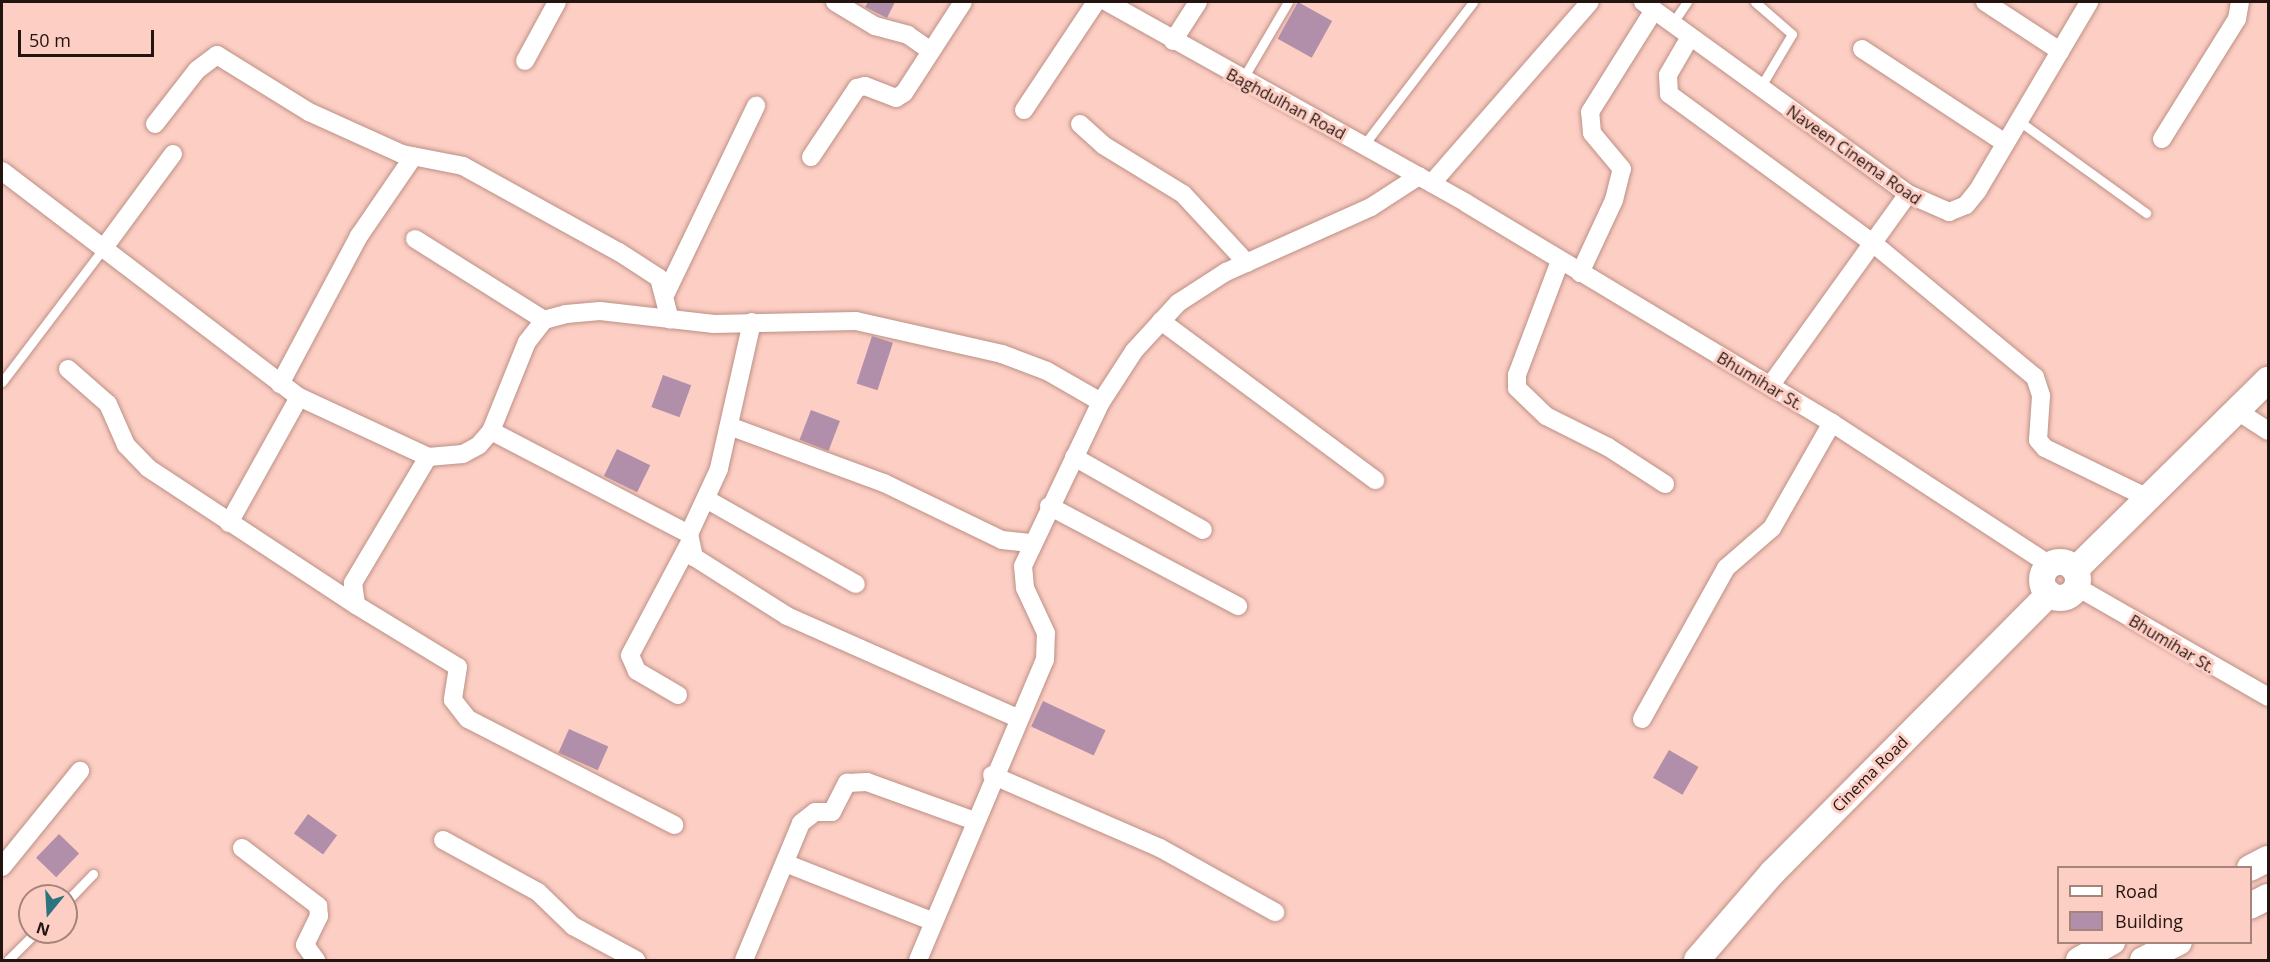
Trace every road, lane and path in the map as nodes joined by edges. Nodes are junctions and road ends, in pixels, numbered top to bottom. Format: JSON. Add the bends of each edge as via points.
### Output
{"nodes":[{"id":1,"x":557,"y":2,"type":"edge"},
{"id":2,"x":835,"y":2,"type":"edge"},
{"id":3,"x":963,"y":2,"type":"edge"},
{"id":4,"x":1096,"y":2,"type":"edge"},
{"id":5,"x":1107,"y":2,"type":"edge"},
{"id":6,"x":1198,"y":2,"type":"edge"},
{"id":7,"x":1288,"y":2,"type":"edge"},
{"id":8,"x":1473,"y":2,"type":"edge"},
{"id":9,"x":1590,"y":2,"type":"edge"},
{"id":10,"x":1687,"y":2,"type":"edge"},
{"id":11,"x":1755,"y":2,"type":"edge"},
{"id":12,"x":1985,"y":2,"type":"edge"},
{"id":13,"x":2089,"y":2,"type":"edge"},
{"id":14,"x":2240,"y":2,"type":"edge"},
{"id":15,"x":1649,"y":6,"type":"edge"},
{"id":16,"x":1672,"y":24,"type":"junction"},
{"id":17,"x":1690,"y":37,"type":"junction"},
{"id":18,"x":1173,"y":41,"type":"junction"},
{"id":19,"x":1863,"y":49,"type":"dead end"},
{"id":20,"x":931,"y":51,"type":"junction"},
{"id":21,"x":2060,"y":51,"type":"junction"},
{"id":22,"x":525,"y":61,"type":"dead end"},
{"id":23,"x":1242,"y":80,"type":"junction"},
{"id":24,"x":1760,"y":88,"type":"junction"},
{"id":25,"x":756,"y":106,"type":"dead end"},
{"id":26,"x":1024,"y":110,"type":"dead end"},
{"id":27,"x":2019,"y":121,"type":"junction"},
{"id":28,"x":155,"y":124,"type":"dead end"},
{"id":29,"x":1080,"y":124,"type":"dead end"},
{"id":30,"x":2162,"y":139,"type":"dead end"},
{"id":31,"x":2005,"y":143,"type":"junction"},
{"id":32,"x":1363,"y":146,"type":"junction"},
{"id":33,"x":173,"y":154,"type":"dead end"},
{"id":34,"x":413,"y":157,"type":"junction"},
{"id":35,"x":811,"y":157,"type":"dead end"},
{"id":36,"x":2,"y":171,"type":"edge"},
{"id":37,"x":1425,"y":179,"type":"junction"},
{"id":38,"x":1908,"y":195,"type":"junction"},
{"id":39,"x":1466,"y":203,"type":"joint"},
{"id":40,"x":2146,"y":213,"type":"dead end"},
{"id":41,"x":415,"y":239,"type":"dead end"},
{"id":42,"x":1874,"y":244,"type":"junction"},
{"id":43,"x":103,"y":249,"type":"junction"},
{"id":44,"x":1560,"y":261,"type":"junction"},
{"id":45,"x":1248,"y":263,"type":"junction"},
{"id":46,"x":1580,"y":273,"type":"junction"},
{"id":47,"x":666,"y":293,"type":"junction"},
{"id":48,"x":544,"y":320,"type":"junction"},
{"id":49,"x":670,"y":320,"type":"junction"},
{"id":50,"x":1161,"y":321,"type":"junction"},
{"id":51,"x":752,"y":322,"type":"junction"},
{"id":52,"x":68,"y":369,"type":"dead end"},
{"id":53,"x":2268,"y":380,"type":"edge"},
{"id":54,"x":2,"y":382,"type":"edge"},
{"id":55,"x":280,"y":384,"type":"junction"},
{"id":56,"x":1770,"y":386,"type":"junction"},
{"id":57,"x":299,"y":397,"type":"junction"},
{"id":58,"x":1101,"y":402,"type":"junction"},
{"id":59,"x":2239,"y":412,"type":"junction"},
{"id":60,"x":1832,"y":423,"type":"junction"},
{"id":61,"x":729,"y":426,"type":"junction"},
{"id":62,"x":491,"y":431,"type":"junction"},
{"id":63,"x":2268,"y":431,"type":"edge"},
{"id":64,"x":428,"y":457,"type":"junction"},
{"id":65,"x":1074,"y":457,"type":"junction"},
{"id":66,"x":1375,"y":480,"type":"dead end"},
{"id":67,"x":1665,"y":484,"type":"dead end"},
{"id":68,"x":2150,"y":499,"type":"junction"},
{"id":69,"x":708,"y":500,"type":"junction"},
{"id":70,"x":1049,"y":506,"type":"junction"},
{"id":71,"x":229,"y":524,"type":"junction"},
{"id":72,"x":1203,"y":530,"type":"dead end"},
{"id":73,"x":689,"y":539,"type":"junction"},
{"id":74,"x":1030,"y":543,"type":"junction"},
{"id":75,"x":2067,"y":574,"type":"junction"},
{"id":76,"x":856,"y":584,"type":"dead end"},
{"id":77,"x":356,"y":605,"type":"junction"},
{"id":78,"x":1239,"y":606,"type":"dead end"},
{"id":79,"x":678,"y":695,"type":"dead end"},
{"id":80,"x":2268,"y":697,"type":"edge"},
{"id":81,"x":1018,"y":719,"type":"junction"},
{"id":82,"x":1642,"y":719,"type":"dead end"},
{"id":83,"x":80,"y":771,"type":"dead end"},
{"id":84,"x":992,"y":776,"type":"junction"},
{"id":85,"x":975,"y":821,"type":"junction"},
{"id":86,"x":674,"y":825,"type":"dead end"},
{"id":87,"x":443,"y":840,"type":"dead end"},
{"id":88,"x":242,"y":848,"type":"dead end"},
{"id":89,"x":2268,"y":859,"type":"edge"},
{"id":90,"x":784,"y":863,"type":"junction"},
{"id":91,"x":2,"y":867,"type":"edge"},
{"id":92,"x":2252,"y":867,"type":"edge"},
{"id":93,"x":93,"y":874,"type":"dead end"},
{"id":94,"x":78,"y":890,"type":"edge"},
{"id":95,"x":2268,"y":897,"type":"edge"},
{"id":96,"x":2252,"y":905,"type":"edge"},
{"id":97,"x":1275,"y":912,"type":"dead end"},
{"id":98,"x":933,"y":922,"type":"junction"},
{"id":99,"x":24,"y":944,"type":"edge"},
{"id":100,"x":2108,"y":944,"type":"edge"},
{"id":101,"x":2177,"y":950,"type":"edge"},
{"id":102,"x":8,"y":960,"type":"edge"},
{"id":103,"x":316,"y":960,"type":"edge"},
{"id":104,"x":636,"y":960,"type":"edge"},
{"id":105,"x":744,"y":960,"type":"edge"},
{"id":106,"x":918,"y":960,"type":"edge"},
{"id":107,"x":1697,"y":960,"type":"edge"},
{"id":108,"x":2079,"y":960,"type":"edge"},
{"id":109,"x":2143,"y":960,"type":"edge"}],
"edges":[{"from":1,"to":22,"type":"street"},
{"from":2,"to":20,"type":"street","via":[[874,26],[908,35]]},
{"from":3,"to":20,"type":"street"},
{"from":4,"to":26,"type":"street"},
{"from":5,"to":18,"type":"street","name":"Baghdulhan Road"},
{"from":6,"to":18,"type":"street"},
{"from":7,"to":23,"type":"lane"},
{"from":8,"to":32,"type":"lane"},
{"from":9,"to":37,"type":"street"},
{"from":10,"to":16,"type":"lane"},
{"from":11,"to":24,"type":"lane","via":[[1792,34]]},
{"from":12,"to":21,"type":"street"},
{"from":13,"to":21,"type":"street","name":"Naveen Cinema Road"},
{"from":14,"to":30,"type":"street","via":[[2237,19]]},
{"from":15,"to":16,"type":"street","name":"Naveen Cinema Road"},
{"from":15,"to":46,"type":"street","via":[[1590,112],[1592,133],[1622,169],[1614,200]]},
{"from":16,"to":17,"type":"street","name":"Naveen Cinema Road"},
{"from":17,"to":24,"type":"street","name":"Naveen Cinema Road"},
{"from":17,"to":42,"type":"street","via":[[1668,75],[1669,93]]},
{"from":18,"to":23,"type":"street","name":"Baghdulhan Road"},
{"from":19,"to":31,"type":"street"},
{"from":20,"to":35,"type":"street","via":[[896,98],[865,86],[857,88]]},
{"from":21,"to":27,"type":"street","name":"Naveen Cinema Road"},
{"from":23,"to":32,"type":"street","name":"Baghdulhan Road"},
{"from":24,"to":38,"type":"street","name":"Naveen Cinema Road"},
{"from":25,"to":47,"type":"street"},
{"from":27,"to":31,"type":"street","name":"Naveen Cinema Road"},
{"from":27,"to":40,"type":"lane"},
{"from":28,"to":34,"type":"street","via":[[197,70],[217,55],[309,112]]},
{"from":29,"to":45,"type":"street","via":[[1103,145],[1183,194]]},
{"from":31,"to":38,"type":"street","name":"Naveen Cinema Road","via":[[1966,205],[1948,212]]},
{"from":32,"to":37,"type":"street","name":"Baghdulhan Road"},
{"from":33,"to":43,"type":"street"},
{"from":34,"to":47,"type":"street","via":[[463,166],[485,176],[652,272]]},
{"from":34,"to":55,"type":"street","via":[[359,236]]},
{"from":36,"to":43,"type":"street"},
{"from":37,"to":39,"type":"street","name":"Baghdulhan Road"},
{"from":37,"to":45,"type":"street","via":[[1324,231]]},
{"from":38,"to":42,"type":"street"},
{"from":39,"to":44,"type":"street","name":"Bhumihar St."},
{"from":41,"to":48,"type":"street"},
{"from":42,"to":56,"type":"street"},
{"from":42,"to":68,"type":"street","via":[[2035,377],[2041,396],[2038,440],[2045,448]]},
{"from":43,"to":54,"type":"lane"},
{"from":43,"to":55,"type":"street"},
{"from":44,"to":46,"type":"street","name":"Bhumihar St."},
{"from":44,"to":67,"type":"street","via":[[1517,375],[1517,388],[1546,417],[1608,447]]},
{"from":45,"to":50,"type":"street","via":[[1204,285]]},
{"from":46,"to":56,"type":"street","name":"Bhumihar St."},
{"from":47,"to":49,"type":"street"},
{"from":48,"to":49,"type":"street","via":[[600,311]]},
{"from":48,"to":62,"type":"street","via":[[527,342]]},
{"from":49,"to":51,"type":"street"},
{"from":50,"to":58,"type":"street","via":[[1134,351]]},
{"from":50,"to":66,"type":"street"},
{"from":51,"to":58,"type":"street","via":[[855,321],[924,334],[1047,371]]},
{"from":51,"to":61,"type":"street"},
{"from":52,"to":71,"type":"street","via":[[108,404],[134,457]]},
{"from":53,"to":59,"type":"street"},
{"from":55,"to":57,"type":"street"},
{"from":56,"to":60,"type":"street","name":"Bhumihar St."},
{"from":57,"to":64,"type":"street"},
{"from":57,"to":71,"type":"street"},
{"from":58,"to":65,"type":"street"},
{"from":59,"to":63,"type":"street"},
{"from":59,"to":68,"type":"street"},
{"from":60,"to":75,"type":"street","name":"Bhumihar St."},
{"from":60,"to":82,"type":"street","via":[[1772,528],[1726,568]]},
{"from":61,"to":69,"type":"street"},
{"from":61,"to":74,"type":"street","via":[[876,480],[1002,540]]},
{"from":62,"to":64,"type":"street","via":[[462,454]]},
{"from":62,"to":73,"type":"street"},
{"from":64,"to":77,"type":"street","via":[[353,583]]},
{"from":65,"to":70,"type":"street"},
{"from":65,"to":72,"type":"street"},
{"from":68,"to":75,"type":"street"},
{"from":69,"to":73,"type":"street"},
{"from":69,"to":76,"type":"street"},
{"from":70,"to":74,"type":"street"},
{"from":70,"to":78,"type":"street"},
{"from":71,"to":77,"type":"street"},
{"from":73,"to":79,"type":"street","via":[[630,655],[637,671]]},
{"from":73,"to":81,"type":"street","via":[[706,568],[787,616]]},
{"from":74,"to":81,"type":"street","via":[[1023,566],[1024,588],[1046,633],[1045,660]]},
{"from":75,"to":80,"type":"street","name":"Bhumihar St."},
{"from":75,"to":107,"type":"street","name":"Cinema Road","via":[[2042,581],[2049,594],[1773,872]]},
{"from":77,"to":86,"type":"street","via":[[458,667],[453,700],[468,719]]},
{"from":81,"to":84,"type":"street"},
{"from":83,"to":91,"type":"street"},
{"from":84,"to":85,"type":"street"},
{"from":84,"to":97,"type":"street","via":[[1160,848]]},
{"from":85,"to":90,"type":"street","via":[[856,781],[841,791],[832,812],[807,815]]},
{"from":85,"to":98,"type":"street"},
{"from":87,"to":104,"type":"street","via":[[538,892],[573,926]]},
{"from":88,"to":103,"type":"street","via":[[318,906],[319,916],[305,945]]},
{"from":89,"to":92,"type":"street"},
{"from":90,"to":98,"type":"street"},
{"from":90,"to":105,"type":"street"},
{"from":93,"to":94,"type":"lane"},
{"from":95,"to":96,"type":"street"},
{"from":98,"to":106,"type":"street"},
{"from":99,"to":102,"type":"lane"},
{"from":100,"to":108,"type":"street"},
{"from":101,"to":109,"type":"street"}]}
